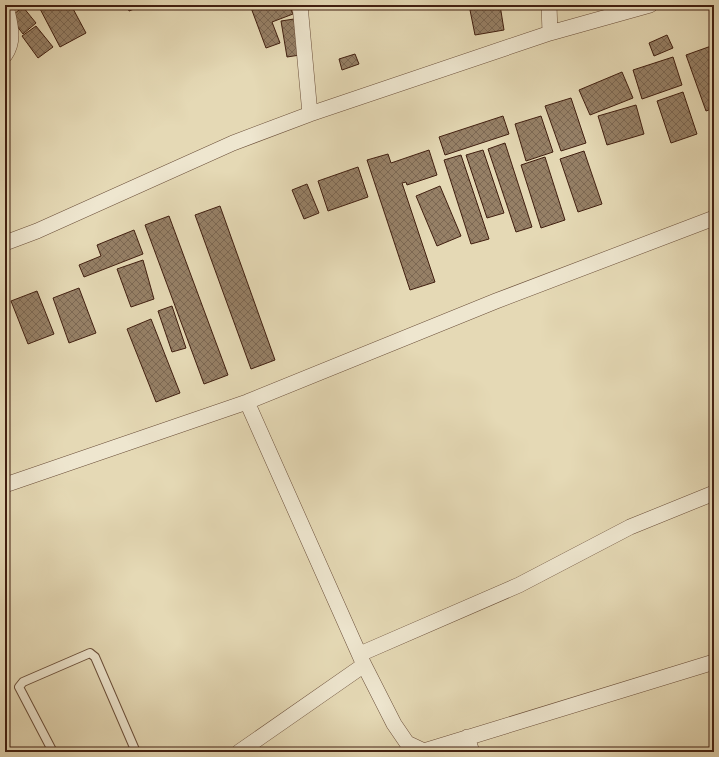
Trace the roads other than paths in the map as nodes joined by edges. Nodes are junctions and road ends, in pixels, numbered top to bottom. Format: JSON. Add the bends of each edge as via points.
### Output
{"nodes":[{"id":1,"x":6,"y":5,"type":"edge"},
{"id":2,"x":300,"y":5,"type":"edge"},
{"id":3,"x":549,"y":5,"type":"edge"},
{"id":4,"x":643,"y":6,"type":"edge"},
{"id":5,"x":550,"y":33,"type":"junction"},
{"id":6,"x":5,"y":55,"type":"edge"},
{"id":7,"x":310,"y":114,"type":"junction"},
{"id":8,"x":714,"y":218,"type":"edge"},
{"id":9,"x":5,"y":243,"type":"edge"},
{"id":10,"x":247,"y":402,"type":"junction"},
{"id":11,"x":5,"y":485,"type":"edge"},
{"id":12,"x":714,"y":493,"type":"edge"},
{"id":13,"x":362,"y":659,"type":"junction"},
{"id":14,"x":714,"y":662,"type":"edge"},
{"id":15,"x":467,"y":737,"type":"junction"},
{"id":16,"x":255,"y":748,"type":"edge"},
{"id":17,"x":53,"y":752,"type":"edge"},
{"id":18,"x":136,"y":752,"type":"edge"},
{"id":19,"x":239,"y":752,"type":"edge"},
{"id":20,"x":472,"y":752,"type":"edge"}],
"edges":[{"from":1,"to":6,"type":"street","via":[[12,36],[10,48]]},
{"from":2,"to":7,"type":"street"},
{"from":3,"to":5,"type":"street"},
{"from":4,"to":5,"type":"street"},
{"from":5,"to":7,"type":"street"},
{"from":7,"to":9,"type":"street","via":[[233,143]]},
{"from":8,"to":10,"type":"street","via":[[496,301]]},
{"from":10,"to":11,"type":"street"},
{"from":10,"to":13,"type":"street"},
{"from":12,"to":13,"type":"street","via":[[630,527],[519,585]]},
{"from":13,"to":15,"type":"street","via":[[394,724],[407,743],[424,751]]},
{"from":13,"to":16,"type":"street"},
{"from":14,"to":15,"type":"street"},
{"from":15,"to":20,"type":"street"},
{"from":16,"to":19,"type":"street"},
{"from":17,"to":18,"type":"lane","via":[[19,687],[23,682],[90,654],[95,657]]}]}
